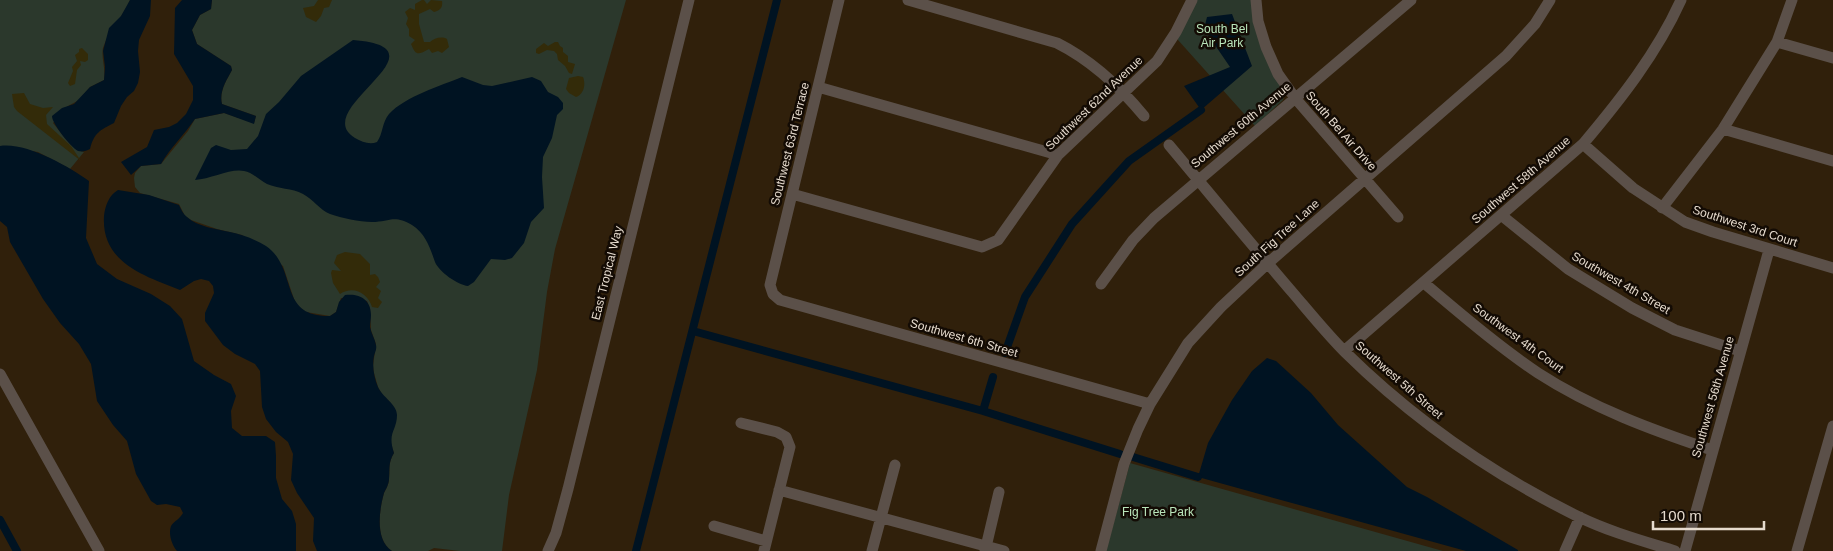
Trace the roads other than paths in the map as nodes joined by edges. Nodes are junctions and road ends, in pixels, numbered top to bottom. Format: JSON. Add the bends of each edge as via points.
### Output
{"nodes":[{"id":1,"x":689,"y":0,"type":"edge"},
{"id":2,"x":839,"y":0,"type":"edge"},
{"id":3,"x":908,"y":0,"type":"edge"},
{"id":4,"x":1192,"y":0,"type":"edge"},
{"id":5,"x":1256,"y":0,"type":"edge"},
{"id":6,"x":1411,"y":0,"type":"edge"},
{"id":7,"x":1550,"y":0,"type":"edge"},
{"id":8,"x":1681,"y":0,"type":"edge"},
{"id":9,"x":1792,"y":0,"type":"edge"},
{"id":10,"x":930,"y":3,"type":"edge"},
{"id":11,"x":1777,"y":42,"type":"junction"},
{"id":12,"x":1833,"y":58,"type":"edge"},
{"id":13,"x":818,"y":87,"type":"junction"},
{"id":14,"x":1124,"y":92,"type":"junction"},
{"id":15,"x":1294,"y":98,"type":"junction"},
{"id":16,"x":1144,"y":116,"type":"dead end"},
{"id":17,"x":1723,"y":129,"type":"junction"},
{"id":18,"x":1583,"y":144,"type":"junction"},
{"id":19,"x":1169,"y":145,"type":"dead end"},
{"id":20,"x":1058,"y":154,"type":"junction"},
{"id":21,"x":1833,"y":161,"type":"edge"},
{"id":22,"x":1364,"y":178,"type":"junction"},
{"id":23,"x":1198,"y":179,"type":"junction"},
{"id":24,"x":792,"y":194,"type":"junction"},
{"id":25,"x":1662,"y":208,"type":"junction"},
{"id":26,"x":1501,"y":215,"type":"junction"},
{"id":27,"x":1398,"y":217,"type":"dead end"},
{"id":28,"x":1769,"y":250,"type":"junction"},
{"id":29,"x":1267,"y":264,"type":"junction"},
{"id":30,"x":1833,"y":268,"type":"edge"},
{"id":31,"x":1424,"y":283,"type":"junction"},
{"id":32,"x":1100,"y":284,"type":"dead end"},
{"id":33,"x":773,"y":294,"type":"joint"},
{"id":34,"x":1344,"y":351,"type":"junction"},
{"id":35,"x":1740,"y":351,"type":"junction"},
{"id":36,"x":0,"y":374,"type":"edge"},
{"id":37,"x":1150,"y":404,"type":"junction"},
{"id":38,"x":741,"y":423,"type":"dead end"},
{"id":39,"x":1833,"y":426,"type":"edge"},
{"id":40,"x":1712,"y":450,"type":"junction"},
{"id":41,"x":895,"y":465,"type":"dead end"},
{"id":42,"x":780,"y":490,"type":"junction"},
{"id":43,"x":999,"y":492,"type":"dead end"},
{"id":44,"x":1580,"y":517,"type":"junction"},
{"id":45,"x":881,"y":518,"type":"junction"},
{"id":46,"x":714,"y":526,"type":"dead end"},
{"id":47,"x":765,"y":546,"type":"edge"},
{"id":48,"x":986,"y":548,"type":"edge"},
{"id":49,"x":99,"y":551,"type":"edge"},
{"id":50,"x":548,"y":551,"type":"edge"},
{"id":51,"x":872,"y":551,"type":"edge"},
{"id":52,"x":1004,"y":551,"type":"edge"},
{"id":53,"x":1101,"y":551,"type":"edge"},
{"id":54,"x":1565,"y":551,"type":"edge"},
{"id":55,"x":1675,"y":551,"type":"edge"},
{"id":56,"x":1685,"y":551,"type":"edge"},
{"id":57,"x":1797,"y":551,"type":"edge"}],
"edges":[{"from":1,"to":50,"type":"street","name":"East Tropical Way","via":[[568,489]]},
{"from":2,"to":13,"type":"street","name":"Southwest 63rd Terrace"},
{"from":3,"to":10,"type":"street"},
{"from":4,"to":14,"type":"street","name":"Southwest 62nd Avenue","via":[[1157,61]]},
{"from":5,"to":15,"type":"street","name":"South Bel Air Drive","via":[[1266,48]]},
{"from":6,"to":15,"type":"street","name":"Southwest 60th Avenue"},
{"from":7,"to":22,"type":"street","name":"South Fig Tree Lane","via":[[1506,56]]},
{"from":8,"to":18,"type":"street","name":"Southwest 58th Avenue","via":[[1649,59]]},
{"from":9,"to":11,"type":"street"},
{"from":10,"to":14,"type":"street","via":[[1057,43],[1076,52]]},
{"from":11,"to":12,"type":"street"},
{"from":11,"to":17,"type":"street"},
{"from":13,"to":20,"type":"street"},
{"from":13,"to":24,"type":"street","name":"Southwest 63rd Terrace"},
{"from":14,"to":16,"type":"street"},
{"from":14,"to":20,"type":"street","name":"Southwest 62nd Avenue"},
{"from":15,"to":22,"type":"street","name":"South Bel Air Drive"},
{"from":15,"to":23,"type":"street","name":"Southwest 60th Avenue"},
{"from":17,"to":21,"type":"street"},
{"from":17,"to":25,"type":"street"},
{"from":18,"to":25,"type":"street","name":"Southwest 3rd Court","via":[[1633,188]]},
{"from":18,"to":26,"type":"street","name":"Southwest 58th Avenue"},
{"from":19,"to":23,"type":"street","name":"Southwest 5th Street"},
{"from":20,"to":24,"type":"street","name":"Southwest 62nd Avenue","via":[[998,240],[982,247]]},
{"from":22,"to":27,"type":"street","name":"South Bel Air Drive"},
{"from":22,"to":29,"type":"street","name":"South Fig Tree Lane"},
{"from":23,"to":29,"type":"street","name":"Southwest 5th Street"},
{"from":23,"to":32,"type":"street","name":"Southwest 60th Avenue","via":[[1133,240]]},
{"from":24,"to":33,"type":"street","name":"Southwest 63rd Terrace","via":[[770,285]]},
{"from":25,"to":28,"type":"street","name":"Southwest 3rd Court","via":[[1685,222]]},
{"from":26,"to":31,"type":"street","name":"Southwest 58th Avenue"},
{"from":26,"to":35,"type":"street","name":"Southwest 4th Street","via":[[1568,269],[1632,308],[1675,330]]},
{"from":28,"to":30,"type":"street","name":"Southwest 3rd Court"},
{"from":28,"to":35,"type":"street","name":"Southwest 56th Avenue"},
{"from":29,"to":34,"type":"street","name":"Southwest 5th Street"},
{"from":29,"to":37,"type":"street","name":"South Fig Tree Lane","via":[[1188,343]]},
{"from":31,"to":34,"type":"street","name":"Southwest 58th Avenue"},
{"from":31,"to":40,"type":"street","name":"Southwest 4th Court","via":[[1485,334],[1539,373],[1595,405],[1649,429]]},
{"from":33,"to":37,"type":"street","name":"Southwest 6th Street","via":[[780,300]]},
{"from":34,"to":44,"type":"street","name":"Southwest 5th Street","via":[[1385,389],[1451,441]]},
{"from":35,"to":40,"type":"street","name":"Southwest 56th Avenue"},
{"from":36,"to":49,"type":"street"},
{"from":37,"to":53,"type":"street","name":"South Fig Tree Lane","via":[[1124,464]]},
{"from":38,"to":42,"type":"street","via":[[786,437],[790,447]]},
{"from":39,"to":57,"type":"street"},
{"from":40,"to":56,"type":"street","name":"Southwest 56th Avenue"},
{"from":41,"to":45,"type":"street"},
{"from":42,"to":45,"type":"street"},
{"from":42,"to":47,"type":"street"},
{"from":43,"to":48,"type":"street"},
{"from":44,"to":54,"type":"street"},
{"from":44,"to":55,"type":"street","name":"Southwest 5th Street"},
{"from":45,"to":48,"type":"street"},
{"from":45,"to":51,"type":"street"},
{"from":46,"to":47,"type":"street"},
{"from":48,"to":52,"type":"street"}]}
